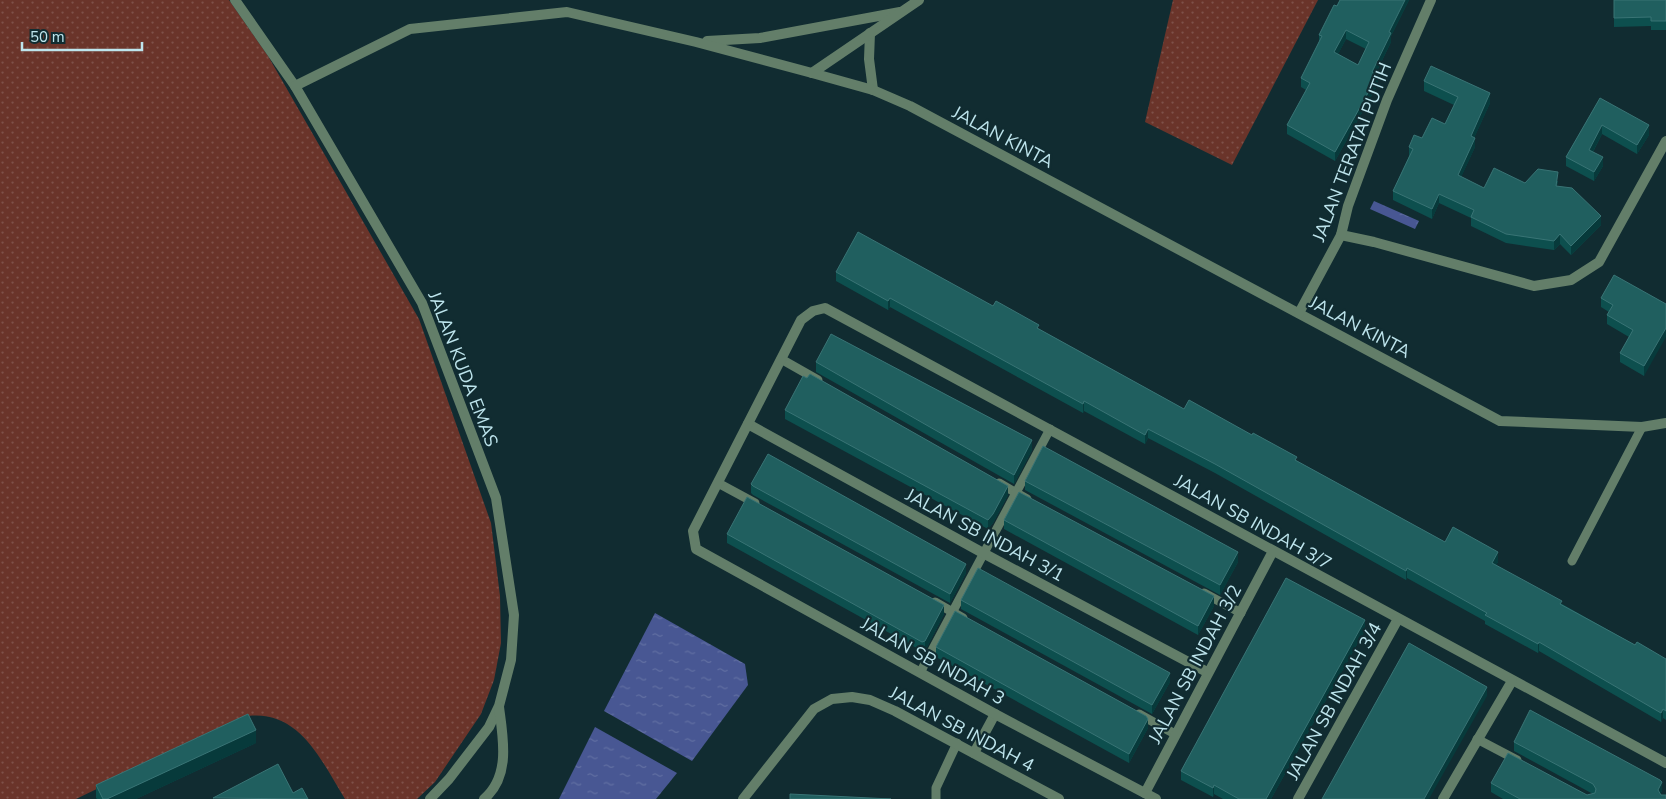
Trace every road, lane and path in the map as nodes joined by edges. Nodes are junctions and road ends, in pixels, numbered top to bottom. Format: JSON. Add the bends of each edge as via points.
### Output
{"nodes":[{"id":1,"x":234,"y":0,"type":"edge"},
{"id":2,"x":918,"y":0,"type":"edge"},
{"id":3,"x":1430,"y":0,"type":"edge"},
{"id":4,"x":900,"y":12,"type":"junction"},
{"id":5,"x":870,"y":33,"type":"junction"},
{"id":6,"x":696,"y":42,"type":"junction"},
{"id":7,"x":812,"y":73,"type":"junction"},
{"id":8,"x":295,"y":86,"type":"junction"},
{"id":9,"x":873,"y":90,"type":"junction"},
{"id":10,"x":1666,"y":141,"type":"edge"},
{"id":11,"x":1341,"y":235,"type":"junction"},
{"id":12,"x":1299,"y":313,"type":"junction"},
{"id":13,"x":781,"y":359,"type":"junction"},
{"id":14,"x":830,"y":387,"type":"edge"},
{"id":15,"x":1666,"y":423,"type":"edge"},
{"id":16,"x":748,"y":424,"type":"junction"},
{"id":17,"x":1642,"y":427,"type":"junction"},
{"id":18,"x":1050,"y":429,"type":"junction"},
{"id":19,"x":989,"y":478,"type":"edge"},
{"id":20,"x":718,"y":483,"type":"junction"},
{"id":21,"x":1014,"y":492,"type":"junction"},
{"id":22,"x":1032,"y":502,"type":"edge"},
{"id":23,"x":766,"y":509,"type":"edge"},
{"id":24,"x":1273,"y":551,"type":"junction"},
{"id":25,"x":983,"y":553,"type":"junction"},
{"id":26,"x":1572,"y":561,"type":"dead end"},
{"id":27,"x":1197,"y":590,"type":"edge"},
{"id":28,"x":926,"y":598,"type":"edge"},
{"id":29,"x":952,"y":611,"type":"junction"},
{"id":30,"x":1241,"y":613,"type":"junction"},
{"id":31,"x":1398,"y":620,"type":"junction"},
{"id":32,"x":969,"y":621,"type":"edge"},
{"id":33,"x":920,"y":671,"type":"junction"},
{"id":34,"x":1208,"y":672,"type":"junction"},
{"id":35,"x":1512,"y":681,"type":"junction"},
{"id":36,"x":499,"y":706,"type":"junction"},
{"id":37,"x":1132,"y":710,"type":"edge"},
{"id":38,"x":995,"y":714,"type":"junction"},
{"id":39,"x":1175,"y":734,"type":"junction"},
{"id":40,"x":1477,"y":739,"type":"junction"},
{"id":41,"x":957,"y":743,"type":"junction"},
{"id":42,"x":974,"y":753,"type":"junction"},
{"id":43,"x":1666,"y":763,"type":"edge"},
{"id":44,"x":1529,"y":767,"type":"edge"},
{"id":45,"x":1145,"y":792,"type":"junction"},
{"id":46,"x":430,"y":799,"type":"edge"},
{"id":47,"x":484,"y":799,"type":"edge"},
{"id":48,"x":743,"y":799,"type":"edge"},
{"id":49,"x":936,"y":799,"type":"edge"},
{"id":50,"x":1059,"y":799,"type":"edge"},
{"id":51,"x":1156,"y":799,"type":"edge"},
{"id":52,"x":1298,"y":799,"type":"edge"},
{"id":53,"x":1444,"y":799,"type":"edge"}],
"edges":[{"from":1,"to":8,"type":"street","name":"JALAN KUDA EMAS"},
{"from":2,"to":4,"type":"street"},
{"from":3,"to":11,"type":"street","name":"JALAN TERATAI PUTIH","via":[[1384,109],[1348,206]]},
{"from":4,"to":5,"type":"street"},
{"from":4,"to":6,"type":"street","via":[[760,38]]},
{"from":5,"to":7,"type":"street"},
{"from":5,"to":9,"type":"street"},
{"from":6,"to":7,"type":"street","name":"JALAN KINTA"},
{"from":6,"to":8,"type":"street","name":"JALAN KINTA","via":[[567,12],[410,28]]},
{"from":7,"to":9,"type":"street","name":"JALAN KINTA"},
{"from":8,"to":36,"type":"street","name":"JALAN KUDA EMAS","via":[[422,303],[496,498],[514,615],[511,660]]},
{"from":9,"to":12,"type":"street","name":"JALAN KINTA","via":[[910,106]]},
{"from":10,"to":11,"type":"street","via":[[1599,262],[1572,280],[1534,286]]},
{"from":11,"to":12,"type":"street","name":"JALAN TERATAI PUTIH"},
{"from":12,"to":17,"type":"street","name":"JALAN KINTA","via":[[1500,420]]},
{"from":13,"to":14,"type":"lane"},
{"from":13,"to":16,"type":"street"},
{"from":13,"to":18,"type":"street","name":"JALAN SB INDAH 3/7","via":[[801,320],[813,310],[825,308]]},
{"from":15,"to":17,"type":"street","name":"JALAN KINTA"},
{"from":16,"to":20,"type":"street"},
{"from":16,"to":25,"type":"street","name":"JALAN SB INDAH 3/1"},
{"from":17,"to":26,"type":"lane"},
{"from":18,"to":21,"type":"lane"},
{"from":18,"to":24,"type":"street","name":"JALAN SB INDAH 3/7"},
{"from":19,"to":21,"type":"lane"},
{"from":20,"to":23,"type":"lane"},
{"from":20,"to":33,"type":"street","name":"JALAN SB INDAH 3","via":[[693,531],[696,549]]},
{"from":21,"to":22,"type":"lane"},
{"from":21,"to":25,"type":"lane"},
{"from":24,"to":30,"type":"street","name":"JALAN SB INDAH 3/2"},
{"from":24,"to":31,"type":"street","name":"JALAN SB INDAH 3/7"},
{"from":25,"to":29,"type":"lane"},
{"from":25,"to":34,"type":"street","name":"JALAN SB INDAH 3/1"},
{"from":27,"to":30,"type":"lane"},
{"from":28,"to":29,"type":"lane"},
{"from":29,"to":32,"type":"lane"},
{"from":29,"to":33,"type":"lane"},
{"from":30,"to":34,"type":"street","name":"JALAN SB INDAH 3/2"},
{"from":31,"to":35,"type":"street","name":"JALAN SB INDAH 3/7"},
{"from":31,"to":52,"type":"street","name":"JALAN SB INDAH 3/4"},
{"from":33,"to":38,"type":"street","name":"JALAN SB INDAH 3"},
{"from":34,"to":39,"type":"street","name":"JALAN SB INDAH 3/2"},
{"from":35,"to":40,"type":"street"},
{"from":35,"to":43,"type":"street","name":"JALAN SB INDAH 3/7"},
{"from":36,"to":46,"type":"street","name":"JALAN KUDA EMAS","via":[[489,727]]},
{"from":36,"to":47,"type":"street","name":"JALAN KUDA EMAS","via":[[504,749],[501,768],[497,782]]},
{"from":37,"to":39,"type":"lane"},
{"from":38,"to":42,"type":"street"},
{"from":38,"to":45,"type":"street","name":"JALAN SB INDAH 3"},
{"from":39,"to":45,"type":"street","name":"JALAN SB INDAH 3/2"},
{"from":40,"to":44,"type":"lane"},
{"from":40,"to":53,"type":"street"},
{"from":41,"to":42,"type":"street","name":"JALAN SB INDAH 4"},
{"from":41,"to":48,"type":"street","name":"JALAN SB INDAH 4","via":[[870,700],[852,697],[832,699],[814,709]]},
{"from":41,"to":49,"type":"lane","via":[[936,788]]},
{"from":42,"to":50,"type":"street","name":"JALAN SB INDAH 4"},
{"from":45,"to":51,"type":"street","name":"JALAN SB INDAH 3"}]}
